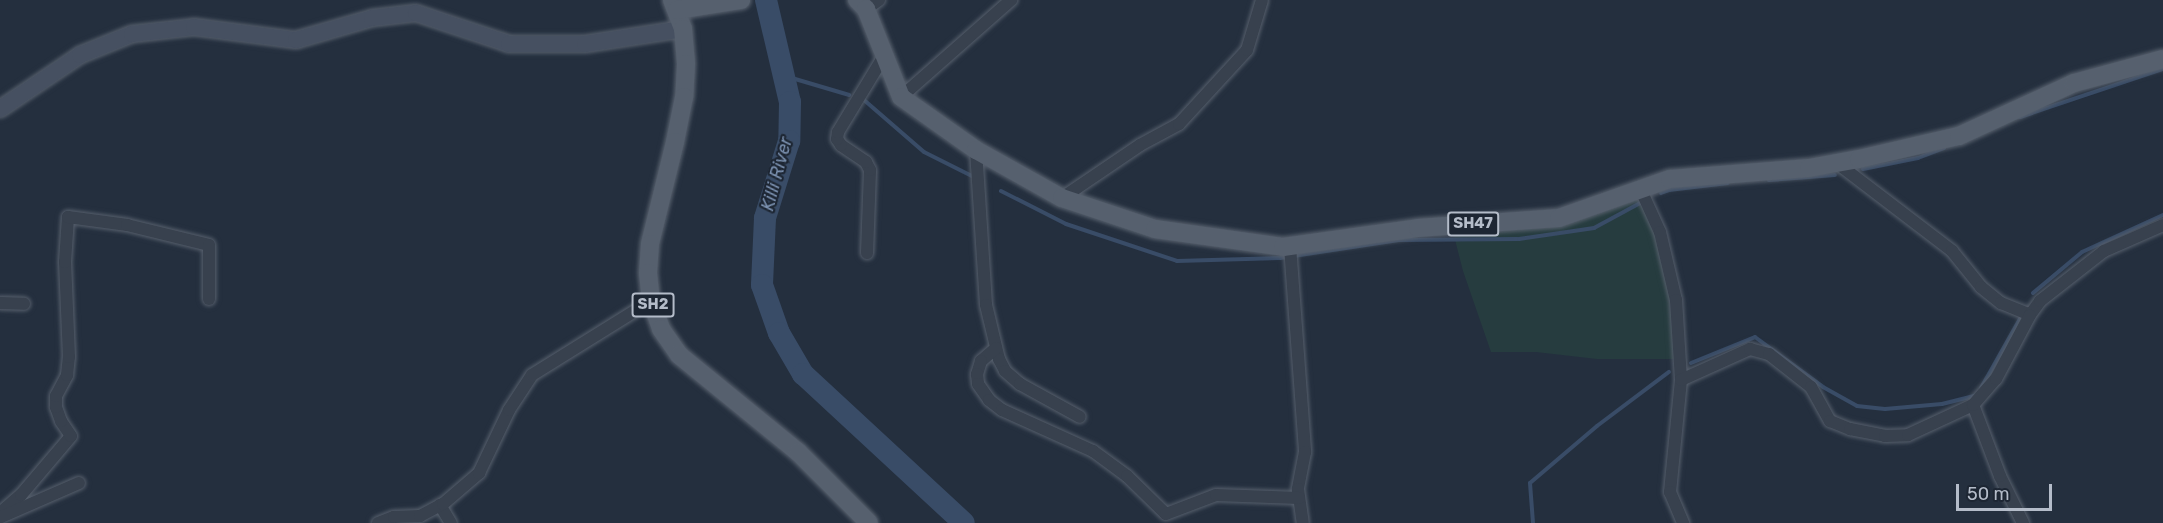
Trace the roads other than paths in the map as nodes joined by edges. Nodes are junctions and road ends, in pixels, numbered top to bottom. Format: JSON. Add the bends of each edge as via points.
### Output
{"nodes":[{"id":1,"x":741,"y":0,"type":"edge"},
{"id":2,"x":1011,"y":0,"type":"edge"},
{"id":3,"x":1262,"y":0,"type":"edge"},
{"id":4,"x":868,"y":3,"type":"edge"},
{"id":5,"x":675,"y":5,"type":"edge"},
{"id":6,"x":683,"y":29,"type":"junction"},
{"id":7,"x":884,"y":56,"type":"junction"},
{"id":8,"x":2163,"y":59,"type":"edge"},
{"id":9,"x":901,"y":98,"type":"junction"},
{"id":10,"x":0,"y":109,"type":"edge"},
{"id":11,"x":976,"y":150,"type":"junction"},
{"id":12,"x":1837,"y":163,"type":"junction"},
{"id":13,"x":1640,"y":188,"type":"junction"},
{"id":14,"x":1062,"y":198,"type":"junction"},
{"id":15,"x":2163,"y":225,"type":"edge"},
{"id":16,"x":1290,"y":246,"type":"junction"},
{"id":17,"x":867,"y":253,"type":"dead end"},
{"id":18,"x":209,"y":299,"type":"dead end"},
{"id":19,"x":651,"y":301,"type":"junction"},
{"id":20,"x":0,"y":303,"type":"edge"},
{"id":21,"x":24,"y":304,"type":"dead end"},
{"id":22,"x":2030,"y":315,"type":"junction"},
{"id":23,"x":996,"y":348,"type":"junction"},
{"id":24,"x":1681,"y":380,"type":"junction"},
{"id":25,"x":1973,"y":405,"type":"junction"},
{"id":26,"x":1080,"y":417,"type":"dead end"},
{"id":27,"x":79,"y":483,"type":"dead end"},
{"id":28,"x":1299,"y":498,"type":"junction"},
{"id":29,"x":440,"y":505,"type":"junction"},
{"id":30,"x":0,"y":513,"type":"edge"},
{"id":31,"x":0,"y":518,"type":"edge"},
{"id":32,"x":378,"y":523,"type":"edge"},
{"id":33,"x":451,"y":523,"type":"edge"},
{"id":34,"x":869,"y":523,"type":"edge"},
{"id":35,"x":1302,"y":523,"type":"edge"},
{"id":36,"x":1683,"y":523,"type":"edge"},
{"id":37,"x":2023,"y":523,"type":"edge"}],
"edges":[{"from":1,"to":5,"type":"main road"},
{"from":2,"to":9,"type":"street"},
{"from":3,"to":14,"type":"street","via":[[1247,50],[1179,124],[1140,145]]},
{"from":4,"to":7,"type":"main road"},
{"from":5,"to":6,"type":"main road","number":"SH2"},
{"from":6,"to":10,"type":"main road","via":[[585,44],[508,44],[416,13],[372,18],[296,40],[194,27],[132,34],[80,55]]},
{"from":6,"to":19,"type":"main road","number":"SH2","via":[[684,97],[650,244]]},
{"from":7,"to":9,"type":"main road"},
{"from":7,"to":17,"type":"street","via":[[837,139],[866,162],[870,170]]},
{"from":8,"to":12,"type":"main road","number":"SH47","via":[[2074,82],[1959,136]]},
{"from":9,"to":11,"type":"main road","number":"SH47"},
{"from":11,"to":14,"type":"main road","number":"SH47"},
{"from":11,"to":23,"type":"street","via":[[986,305]]},
{"from":12,"to":13,"type":"main road","number":"SH47","via":[[1670,179]]},
{"from":12,"to":22,"type":"street","via":[[1952,251],[1981,287],[2001,303]]},
{"from":13,"to":16,"type":"main road","number":"SH47","via":[[1558,218],[1419,228]]},
{"from":13,"to":24,"type":"street","via":[[1660,232],[1676,300]]},
{"from":14,"to":16,"type":"main road","number":"SH47","via":[[1155,229],[1247,244]]},
{"from":15,"to":22,"type":"street","via":[[2104,250],[2040,301]]},
{"from":16,"to":28,"type":"street","via":[[1305,452]]},
{"from":18,"to":30,"type":"street","via":[[208,245],[127,225],[68,217],[65,272],[69,357],[56,407],[71,436],[21,495]]},
{"from":19,"to":29,"type":"street","via":[[532,375],[509,410],[479,473]]},
{"from":19,"to":34,"type":"main road","number":"SH2","via":[[661,329],[679,355],[798,452]]},
{"from":20,"to":21,"type":"street"},
{"from":22,"to":25,"type":"street","via":[[1996,379]]},
{"from":23,"to":26,"type":"street","via":[[1005,371],[1020,384]]},
{"from":23,"to":28,"type":"street","via":[[981,361],[976,374],[988,400],[1093,452],[1127,476],[1166,514],[1216,495]]},
{"from":24,"to":25,"type":"street","via":[[1750,349],[1769,354],[1811,387],[1830,421],[1885,436],[1908,435]]},
{"from":24,"to":36,"type":"street","via":[[1670,492]]},
{"from":25,"to":37,"type":"street"},
{"from":27,"to":31,"type":"street"},
{"from":28,"to":35,"type":"street"},
{"from":29,"to":32,"type":"street","via":[[420,516],[394,517]]},
{"from":29,"to":33,"type":"street"}]}
